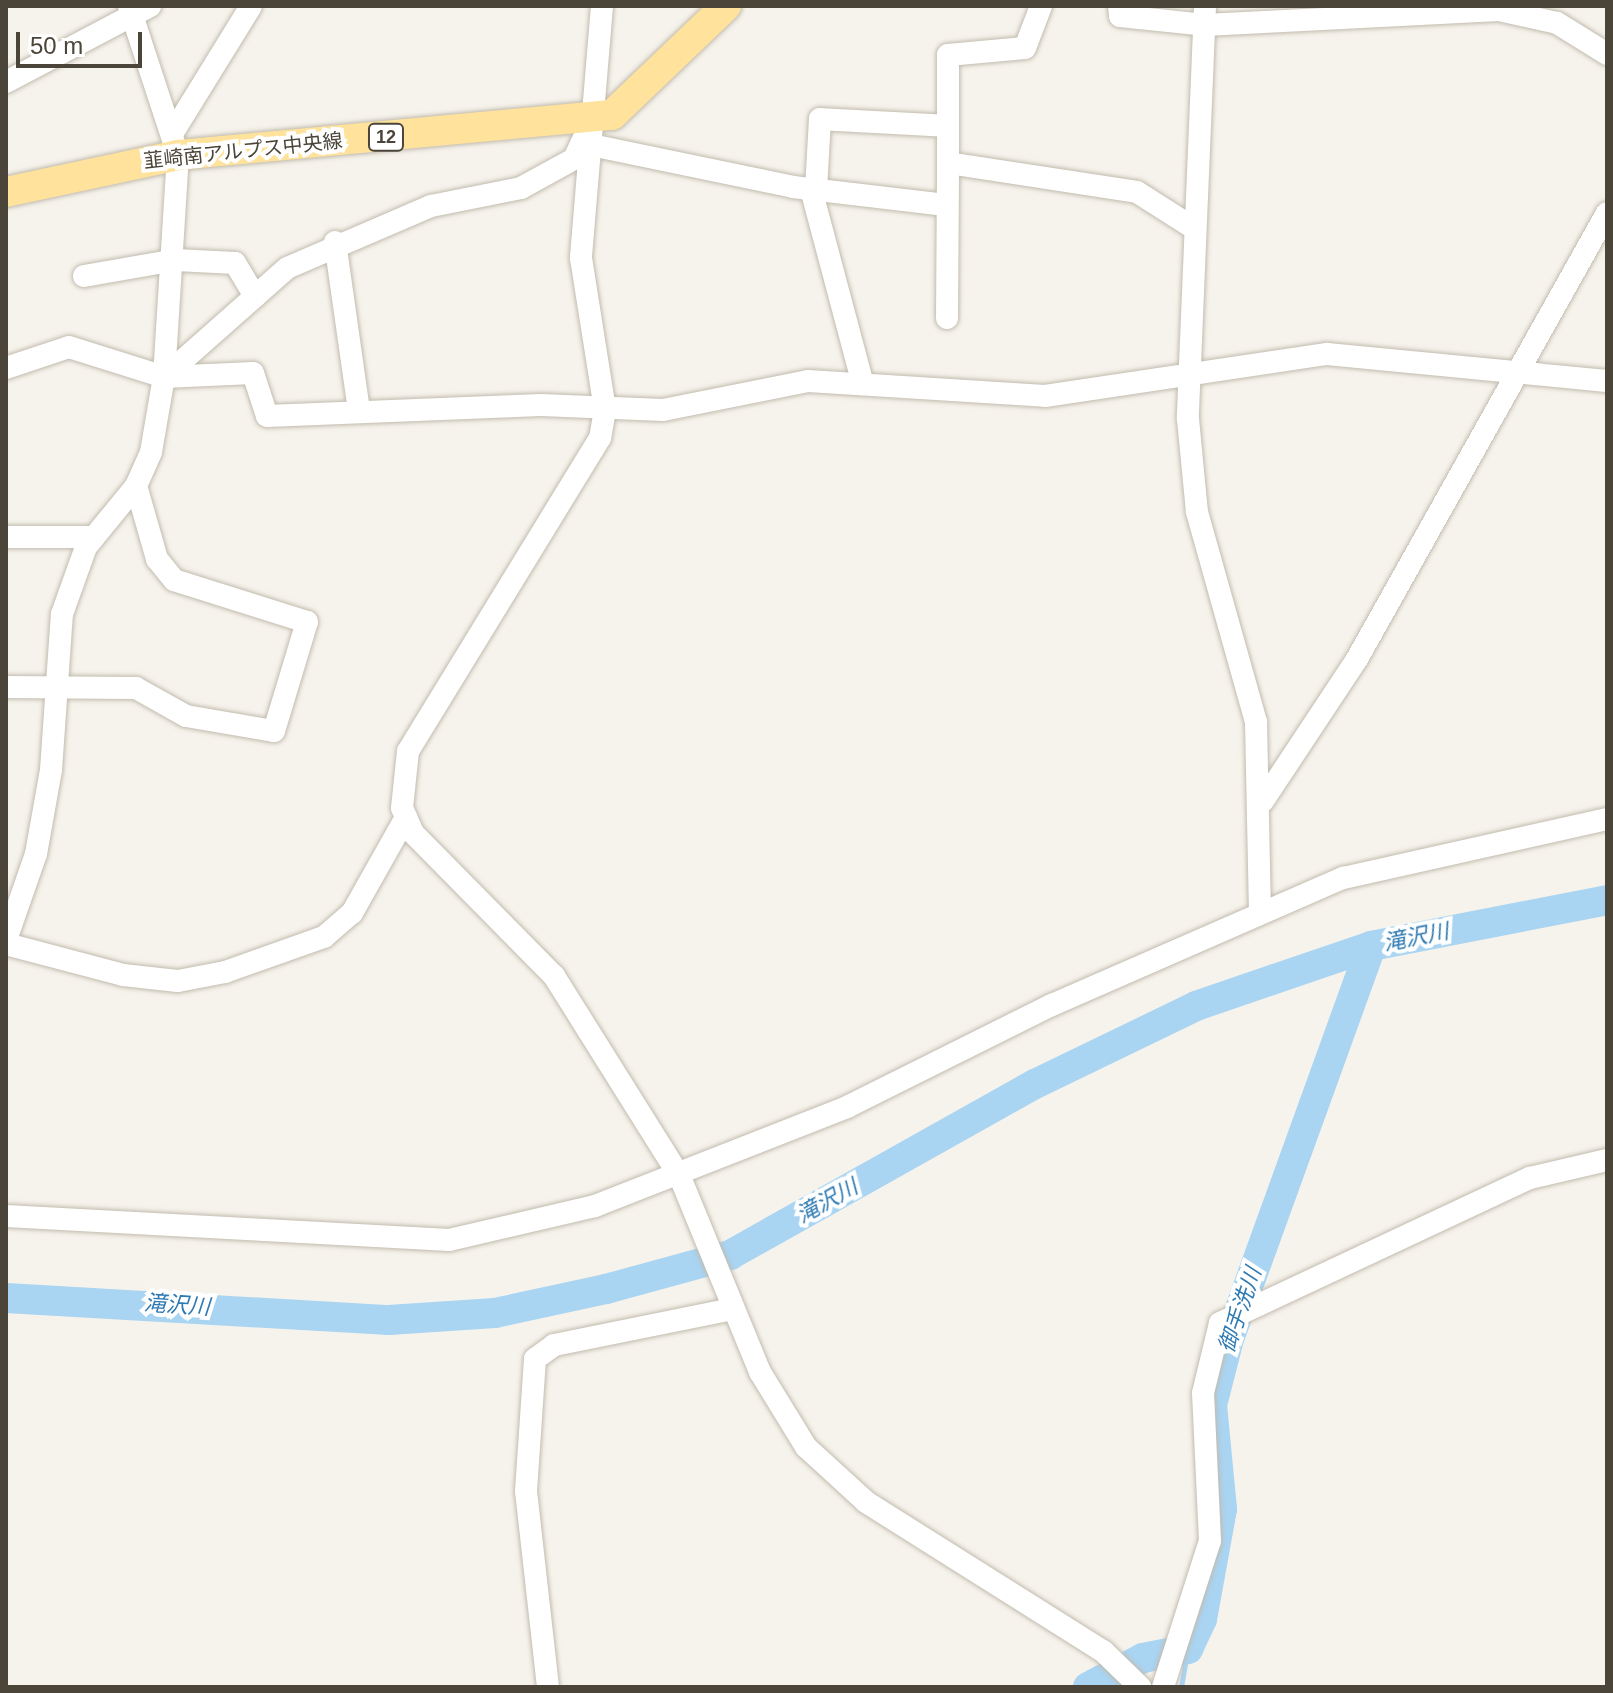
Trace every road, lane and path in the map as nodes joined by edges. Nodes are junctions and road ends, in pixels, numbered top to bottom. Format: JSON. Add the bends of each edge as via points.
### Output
{"nodes":[{"id":1,"x":251,"y":6,"type":"edge"},
{"id":2,"x":602,"y":6,"type":"edge"},
{"id":3,"x":726,"y":6,"type":"edge"},
{"id":4,"x":1041,"y":6,"type":"edge"},
{"id":5,"x":1119,"y":6,"type":"edge"},
{"id":6,"x":137,"y":9,"type":"edge"},
{"id":7,"x":1524,"y":11,"type":"edge"},
{"id":8,"x":1205,"y":16,"type":"edge"},
{"id":9,"x":1607,"y":54,"type":"edge"},
{"id":10,"x":6,"y":82,"type":"edge"},
{"id":11,"x":948,"y":126,"type":"junction"},
{"id":12,"x":592,"y":132,"type":"junction"},
{"id":13,"x":175,"y":144,"type":"junction"},
{"id":14,"x":948,"y":163,"type":"junction"},
{"id":15,"x":813,"y":190,"type":"junction"},
{"id":16,"x":6,"y":192,"type":"edge"},
{"id":17,"x":946,"y":205,"type":"junction"},
{"id":18,"x":1607,"y":213,"type":"edge"},
{"id":19,"x":1195,"y":229,"type":"junction"},
{"id":20,"x":335,"y":242,"type":"junction"},
{"id":21,"x":176,"y":260,"type":"junction"},
{"id":22,"x":84,"y":276,"type":"dead end"},
{"id":23,"x":255,"y":296,"type":"junction"},
{"id":24,"x":947,"y":318,"type":"dead end"},
{"id":25,"x":6,"y":368,"type":"edge"},
{"id":26,"x":1188,"y":374,"type":"junction"},
{"id":27,"x":1517,"y":376,"type":"junction"},
{"id":28,"x":164,"y":377,"type":"junction"},
{"id":29,"x":1607,"y":381,"type":"edge"},
{"id":30,"x":863,"y":384,"type":"junction"},
{"id":31,"x":605,"y":410,"type":"junction"},
{"id":32,"x":359,"y":411,"type":"junction"},
{"id":33,"x":136,"y":486,"type":"junction"},
{"id":34,"x":6,"y":537,"type":"edge"},
{"id":35,"x":94,"y":537,"type":"junction"},
{"id":36,"x":6,"y":687,"type":"edge"},
{"id":37,"x":57,"y":687,"type":"junction"},
{"id":38,"x":1263,"y":801,"type":"junction"},
{"id":39,"x":406,"y":817,"type":"junction"},
{"id":40,"x":1607,"y":819,"type":"edge"},
{"id":41,"x":1260,"y":912,"type":"junction"},
{"id":42,"x":6,"y":942,"type":"edge"},
{"id":43,"x":1607,"y":1160,"type":"edge"},
{"id":44,"x":680,"y":1177,"type":"junction"},
{"id":45,"x":6,"y":1216,"type":"edge"},
{"id":46,"x":730,"y":1301,"type":"junction"},
{"id":47,"x":1164,"y":1682,"type":"edge"},
{"id":48,"x":548,"y":1687,"type":"edge"},
{"id":49,"x":1140,"y":1687,"type":"edge"}],
"edges":[{"from":1,"to":13,"type":"street"},
{"from":2,"to":12,"type":"street"},
{"from":3,"to":12,"type":"main road","name":"韮崎南アルプス中央線","number":"12","via":[[635,99]]},
{"from":4,"to":11,"type":"street","via":[[1025,48],[948,55]]},
{"from":5,"to":8,"type":"street","via":[[1120,16]]},
{"from":6,"to":10,"type":"street"},
{"from":6,"to":13,"type":"street"},
{"from":7,"to":8,"type":"street"},
{"from":7,"to":9,"type":"street"},
{"from":8,"to":19,"type":"street"},
{"from":11,"to":14,"type":"street"},
{"from":11,"to":15,"type":"street","via":[[820,119]]},
{"from":12,"to":13,"type":"main road","name":"韮崎南アルプス中央線","number":"12"},
{"from":12,"to":15,"type":"street"},
{"from":12,"to":20,"type":"street","via":[[574,159],[521,188],[431,206]]},
{"from":12,"to":31,"type":"street","via":[[581,258]]},
{"from":13,"to":16,"type":"main road","name":"韮崎南アルプス中央線","number":"12"},
{"from":13,"to":21,"type":"street"},
{"from":14,"to":17,"type":"street"},
{"from":14,"to":19,"type":"street","via":[[1137,192]]},
{"from":15,"to":17,"type":"street"},
{"from":15,"to":30,"type":"street"},
{"from":17,"to":24,"type":"street"},
{"from":18,"to":27,"type":"street"},
{"from":19,"to":26,"type":"street"},
{"from":20,"to":23,"type":"street","via":[[287,268]]},
{"from":20,"to":32,"type":"street"},
{"from":21,"to":22,"type":"street"},
{"from":21,"to":23,"type":"street","via":[[235,263]]},
{"from":21,"to":28,"type":"street"},
{"from":23,"to":28,"type":"street"},
{"from":25,"to":28,"type":"street","via":[[69,347]]},
{"from":26,"to":27,"type":"street","via":[[1327,354]]},
{"from":26,"to":30,"type":"street","via":[[1007,398]]},
{"from":26,"to":38,"type":"street","via":[[1197,512],[1256,722]]},
{"from":27,"to":29,"type":"street"},
{"from":27,"to":38,"type":"street","via":[[1357,659]]},
{"from":28,"to":32,"type":"street","via":[[253,373],[267,416]]},
{"from":28,"to":33,"type":"street","via":[[151,452]]},
{"from":30,"to":31,"type":"street","via":[[775,383],[663,410]]},
{"from":31,"to":32,"type":"street"},
{"from":31,"to":39,"type":"street","via":[[591,462],[408,751]]},
{"from":33,"to":35,"type":"street"},
{"from":33,"to":37,"type":"street","via":[[157,559],[174,580],[307,622],[289,696],[274,731],[186,716],[136,688]]},
{"from":34,"to":35,"type":"street"},
{"from":35,"to":37,"type":"street","via":[[62,614]]},
{"from":36,"to":37,"type":"street"},
{"from":37,"to":42,"type":"street","via":[[36,854]]},
{"from":38,"to":41,"type":"street"},
{"from":39,"to":42,"type":"street","via":[[352,913],[324,937],[251,964],[178,981],[123,975]]},
{"from":39,"to":44,"type":"street","via":[[413,833],[554,976]]},
{"from":40,"to":41,"type":"street","via":[[1343,878]]},
{"from":41,"to":44,"type":"street"},
{"from":43,"to":47,"type":"street","via":[[1530,1178],[1220,1323],[1203,1393],[1210,1541]]},
{"from":44,"to":45,"type":"street","via":[[595,1206],[449,1240]]},
{"from":44,"to":46,"type":"street"},
{"from":46,"to":48,"type":"street","via":[[554,1345],[535,1359],[526,1491]]},
{"from":46,"to":49,"type":"street","via":[[760,1372],[806,1447],[856,1493],[1103,1651]]}]}
